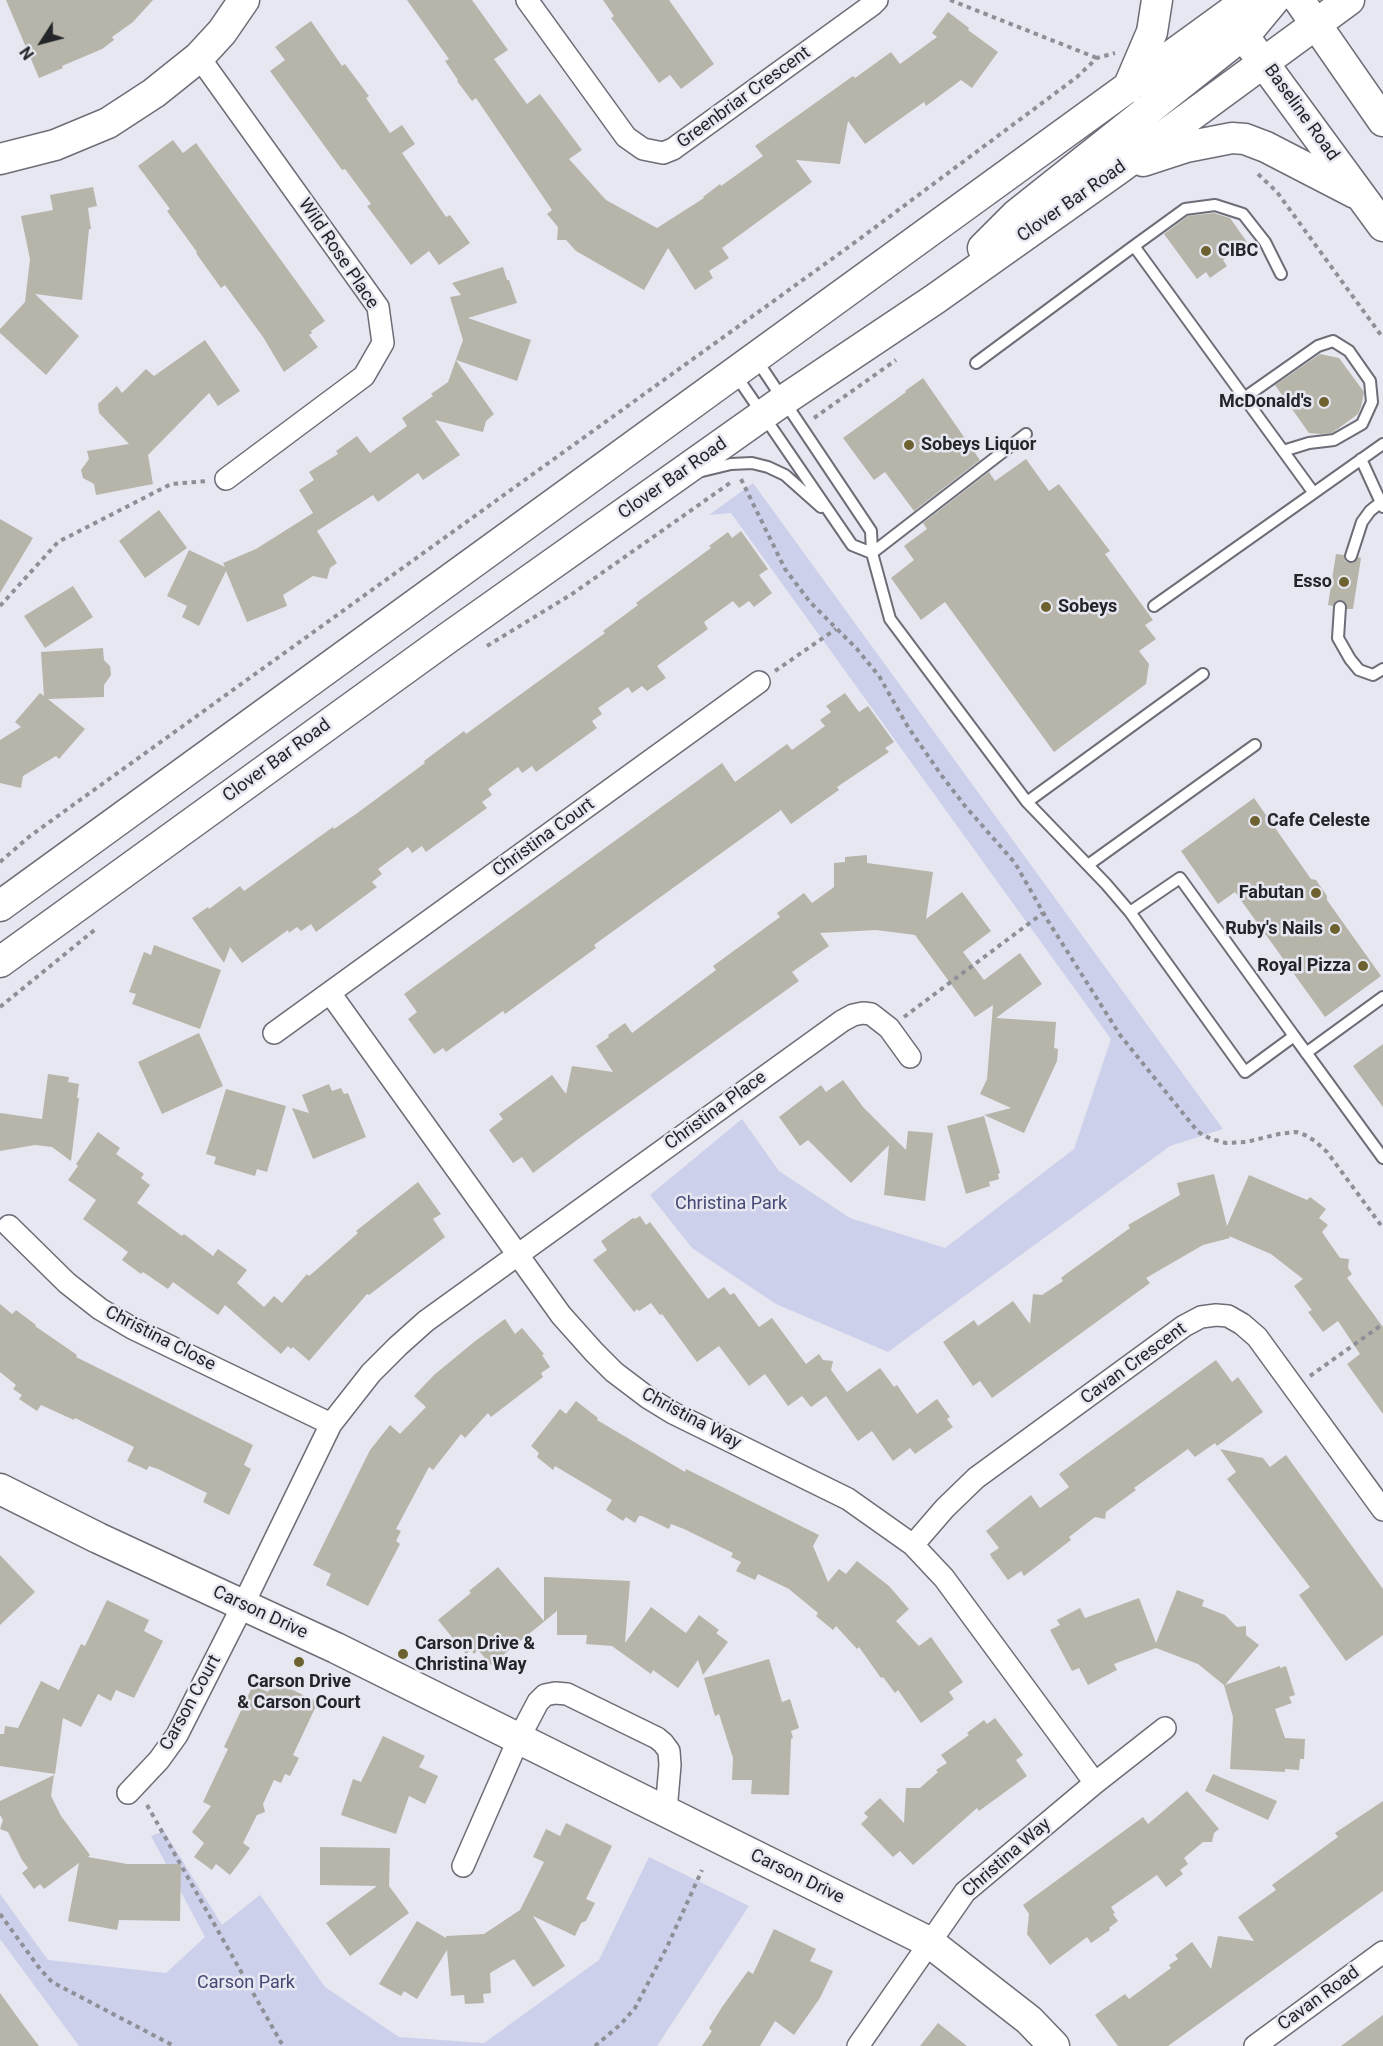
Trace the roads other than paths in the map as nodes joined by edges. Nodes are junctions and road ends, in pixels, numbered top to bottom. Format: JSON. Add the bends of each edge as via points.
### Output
{"nodes":[{"id":1,"x":244,"y":0,"type":"edge"},
{"id":2,"x":527,"y":0,"type":"edge"},
{"id":3,"x":877,"y":0,"type":"edge"},
{"id":4,"x":1157,"y":0,"type":"edge"},
{"id":5,"x":1274,"y":0,"type":"edge"},
{"id":6,"x":1349,"y":0,"type":"edge"},
{"id":7,"x":1234,"y":12,"type":"edge"},
{"id":8,"x":1307,"y":12,"type":"edge"},
{"id":9,"x":199,"y":57,"type":"junction"},
{"id":10,"x":1263,"y":62,"type":"junction"},
{"id":11,"x":1128,"y":89,"type":"junction"},
{"id":12,"x":1383,"y":122,"type":"edge"},
{"id":13,"x":0,"y":159,"type":"edge"},
{"id":14,"x":1117,"y":170,"type":"junction"},
{"id":15,"x":1362,"y":197,"type":"junction"},
{"id":16,"x":1383,"y":226,"type":"edge"},
{"id":17,"x":1134,"y":246,"type":"junction"},
{"id":18,"x":1281,"y":274,"type":"dead end"},
{"id":19,"x":935,"y":299,"type":"junction"},
{"id":20,"x":976,"y":363,"type":"dead end"},
{"id":21,"x":745,"y":366,"type":"junction"},
{"id":22,"x":1244,"y":398,"type":"junction"},
{"id":23,"x":774,"y":407,"type":"junction"},
{"id":24,"x":1026,"y":434,"type":"dead end"},
{"id":25,"x":1383,"y":444,"type":"edge"},
{"id":26,"x":1282,"y":451,"type":"junction"},
{"id":27,"x":1361,"y":459,"type":"junction"},
{"id":28,"x":226,"y":479,"type":"road end"},
{"id":29,"x":665,"y":484,"type":"junction"},
{"id":30,"x":1313,"y":492,"type":"junction"},
{"id":31,"x":1382,"y":505,"type":"edge"},
{"id":32,"x":834,"y":519,"type":"junction"},
{"id":33,"x":872,"y":553,"type":"junction"},
{"id":34,"x":1352,"y":556,"type":"dead end"},
{"id":35,"x":1154,"y":606,"type":"dead end"},
{"id":36,"x":1340,"y":608,"type":"dead end"},
{"id":37,"x":1383,"y":669,"type":"edge"},
{"id":38,"x":1203,"y":674,"type":"dead end"},
{"id":39,"x":759,"y":682,"type":"road end"},
{"id":40,"x":1255,"y":745,"type":"dead end"},
{"id":41,"x":1027,"y":802,"type":"junction"},
{"id":42,"x":1088,"y":865,"type":"junction"},
{"id":43,"x":0,"y":906,"type":"edge"},
{"id":44,"x":1130,"y":912,"type":"junction"},
{"id":45,"x":0,"y":962,"type":"edge"},
{"id":46,"x":330,"y":993,"type":"junction"},
{"id":47,"x":1383,"y":997,"type":"edge"},
{"id":48,"x":274,"y":1033,"type":"dead end"},
{"id":49,"x":1294,"y":1036,"type":"junction"},
{"id":50,"x":1306,"y":1053,"type":"junction"},
{"id":51,"x":910,"y":1058,"type":"dead end"},
{"id":52,"x":1383,"y":1158,"type":"edge"},
{"id":53,"x":9,"y":1226,"type":"dead end"},
{"id":54,"x":518,"y":1254,"type":"junction"},
{"id":55,"x":331,"y":1424,"type":"junction"},
{"id":56,"x":0,"y":1489,"type":"edge"},
{"id":57,"x":1383,"y":1510,"type":"edge"},
{"id":58,"x":913,"y":1545,"type":"junction"},
{"id":59,"x":243,"y":1605,"type":"junction"},
{"id":60,"x":1165,"y":1728,"type":"dead end"},
{"id":61,"x":519,"y":1738,"type":"junction"},
{"id":62,"x":1095,"y":1783,"type":"junction"},
{"id":63,"x":132,"y":1790,"type":"road end"},
{"id":64,"x":666,"y":1811,"type":"junction"},
{"id":65,"x":463,"y":1866,"type":"dead end"},
{"id":66,"x":928,"y":1942,"type":"junction"},
{"id":67,"x":1383,"y":1952,"type":"edge"},
{"id":68,"x":858,"y":2046,"type":"edge"},
{"id":69,"x":1054,"y":2046,"type":"edge"},
{"id":70,"x":1255,"y":2046,"type":"edge"}],
"edges":[{"from":1,"to":9,"type":"main road"},
{"from":2,"to":3,"type":"street","name":"Greenbriar Crescent","via":[[626,136],[643,149],[663,153]]},
{"from":4,"to":11,"type":"main road","via":[[1152,32]]},
{"from":5,"to":7,"type":"main road","via":[[1263,16]]},
{"from":6,"to":8,"type":"main road","name":"Clover Bar Road"},
{"from":7,"to":10,"type":"main road","name":"Baseline Road"},
{"from":7,"to":11,"type":"main road"},
{"from":7,"to":19,"type":"main road","via":[[1016,215]]},
{"from":8,"to":10,"type":"main road","name":"Clover Bar Road"},
{"from":8,"to":12,"type":"main road"},
{"from":9,"to":13,"type":"main road","via":[[108,123],[55,145]]},
{"from":9,"to":28,"type":"street","name":"Wild Rose Place","via":[[378,308],[383,343],[364,376]]},
{"from":10,"to":14,"type":"main road","name":"Clover Bar Road"},
{"from":10,"to":15,"type":"main road","name":"Baseline Road"},
{"from":11,"to":21,"type":"main road"},
{"from":14,"to":15,"type":"main road","via":[[1186,147],[1245,139]]},
{"from":14,"to":19,"type":"main road","name":"Clover Bar Road"},
{"from":15,"to":16,"type":"main road","name":"Baseline Road"},
{"from":17,"to":18,"type":"lane","via":[[1185,209],[1215,205],[1243,214],[1265,242]]},
{"from":17,"to":20,"type":"lane"},
{"from":17,"to":22,"type":"lane"},
{"from":19,"to":23,"type":"main road","name":"Clover Bar Road"},
{"from":21,"to":23,"type":"lane"},
{"from":21,"to":23,"type":"lane"},
{"from":21,"to":43,"type":"main road"},
{"from":22,"to":26,"type":"lane"},
{"from":22,"to":26,"type":"lane","via":[[1318,346],[1333,341],[1349,351],[1370,381],[1372,402],[1362,424],[1335,440],[1309,442]]},
{"from":23,"to":29,"type":"main road","name":"Clover Bar Road"},
{"from":23,"to":32,"type":"lane"},
{"from":23,"to":33,"type":"lane","via":[[871,531]]},
{"from":24,"to":33,"type":"lane"},
{"from":25,"to":27,"type":"lane"},
{"from":26,"to":30,"type":"lane"},
{"from":27,"to":30,"type":"lane"},
{"from":27,"to":31,"type":"lane"},
{"from":29,"to":32,"type":"lane","via":[[713,468],[752,463],[785,475]]},
{"from":29,"to":45,"type":"main road","name":"Clover Bar Road"},
{"from":30,"to":35,"type":"lane"},
{"from":31,"to":34,"type":"lane","via":[[1362,522]]},
{"from":32,"to":33,"type":"lane","via":[[852,545]]},
{"from":33,"to":41,"type":"lane","via":[[890,619]]},
{"from":36,"to":37,"type":"lane","via":[[1338,638],[1350,659],[1359,670],[1373,675]]},
{"from":38,"to":41,"type":"lane"},
{"from":39,"to":46,"type":"street","name":"Christina Court"},
{"from":40,"to":42,"type":"lane"},
{"from":41,"to":42,"type":"lane"},
{"from":42,"to":44,"type":"lane"},
{"from":44,"to":49,"type":"lane","via":[[1180,878]]},
{"from":44,"to":49,"type":"lane","via":[[1245,1072]]},
{"from":46,"to":48,"type":"street","name":"Christina Court"},
{"from":46,"to":54,"type":"street"},
{"from":47,"to":50,"type":"lane"},
{"from":49,"to":50,"type":"lane"},
{"from":50,"to":52,"type":"lane"},
{"from":51,"to":54,"type":"street","name":"Christina Place","via":[[889,1028],[871,1014],[854,1015]]},
{"from":53,"to":55,"type":"street","name":"Christina Close","via":[[66,1283],[100,1309]]},
{"from":54,"to":55,"type":"street","via":[[398,1346]]},
{"from":54,"to":58,"type":"street","name":"Christina Way","via":[[577,1334],[639,1391],[673,1413],[848,1499]]},
{"from":55,"to":59,"type":"street"},
{"from":56,"to":59,"type":"main road","name":"Carson Drive"},
{"from":57,"to":58,"type":"street","name":"Cavan Crescent","via":[[1257,1337],[1242,1324],[1216,1315],[1184,1326],[976,1478]]},
{"from":58,"to":62,"type":"street","name":"Christina Way","via":[[944,1578]]},
{"from":59,"to":61,"type":"main road","name":"Carson Drive"},
{"from":59,"to":63,"type":"street","name":"Carson Court","via":[[177,1735]]},
{"from":60,"to":62,"type":"street","name":"Christina Way"},
{"from":61,"to":64,"type":"main road","name":"Carson Drive"},
{"from":61,"to":64,"type":"street","via":[[537,1702],[555,1693],[567,1695],[657,1738],[669,1752]]},
{"from":61,"to":65,"type":"street"},
{"from":62,"to":66,"type":"street","name":"Christina Way","via":[[965,1892]]},
{"from":64,"to":66,"type":"main road","name":"Carson Drive"},
{"from":66,"to":68,"type":"street","name":"Christina Way"},
{"from":66,"to":69,"type":"main road","name":"Carson Drive","via":[[1029,2020]]},
{"from":67,"to":70,"type":"street","name":"Cavan Road"}]}
